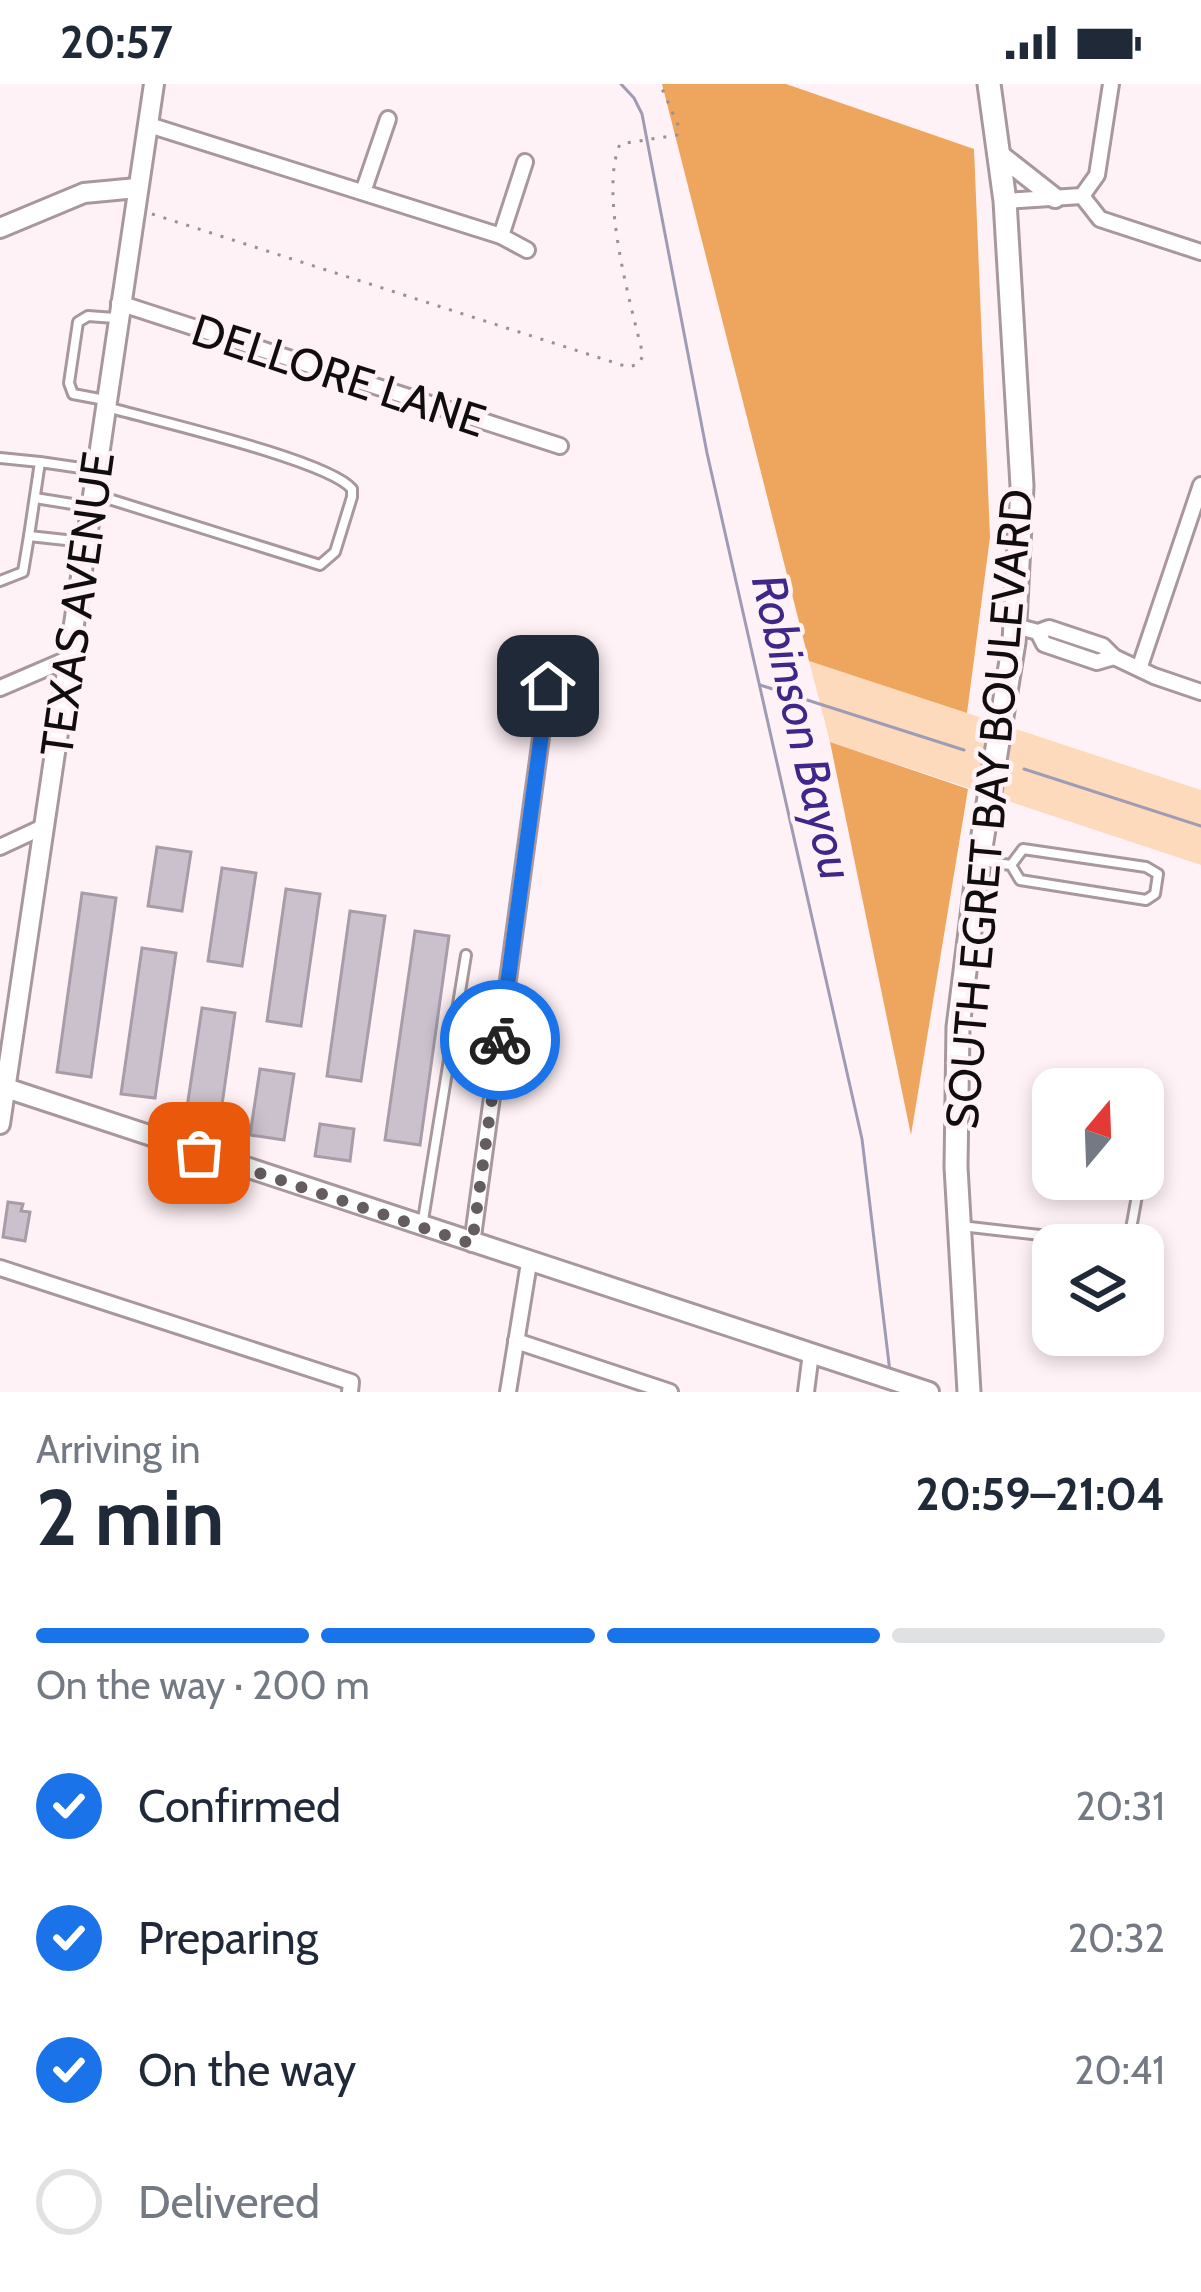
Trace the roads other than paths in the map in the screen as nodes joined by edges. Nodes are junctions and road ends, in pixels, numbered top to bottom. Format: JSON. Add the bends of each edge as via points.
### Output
{"nodes":[{"id":1,"x":154,"y":84,"type":"edge"},
{"id":2,"x":989,"y":84,"type":"edge"},
{"id":3,"x":1111,"y":84,"type":"edge"},
{"id":4,"x":388,"y":118,"type":"dead end"},
{"id":5,"x":149,"y":125,"type":"junction"},
{"id":6,"x":999,"y":154,"type":"junction"},
{"id":7,"x":524,"y":162,"type":"dead end"},
{"id":8,"x":136,"y":188,"type":"junction"},
{"id":9,"x":364,"y":192,"type":"junction"},
{"id":10,"x":1082,"y":196,"type":"junction"},
{"id":11,"x":1055,"y":198,"type":"junction"},
{"id":12,"x":1005,"y":200,"type":"junction"},
{"id":13,"x":0,"y":228,"type":"edge"},
{"id":14,"x":501,"y":236,"type":"junction"},
{"id":15,"x":527,"y":250,"type":"dead end"},
{"id":16,"x":1201,"y":252,"type":"edge"},
{"id":17,"x":118,"y":311,"type":"junction"},
{"id":18,"x":106,"y":403,"type":"junction"},
{"id":19,"x":560,"y":446,"type":"dead end"},
{"id":20,"x":0,"y":458,"type":"edge"},
{"id":21,"x":40,"y":462,"type":"junction"},
{"id":22,"x":97,"y":470,"type":"junction"},
{"id":23,"x":1201,"y":485,"type":"edge"},
{"id":24,"x":35,"y":498,"type":"junction"},
{"id":25,"x":92,"y":501,"type":"junction"},
{"id":26,"x":1195,"y":524,"type":"edge"},
{"id":27,"x":29,"y":536,"type":"junction"},
{"id":28,"x":86,"y":542,"type":"junction"},
{"id":29,"x":0,"y":581,"type":"edge"},
{"id":30,"x":1027,"y":629,"type":"junction"},
{"id":31,"x":70,"y":658,"type":"junction"},
{"id":32,"x":1140,"y":667,"type":"junction"},
{"id":33,"x":548,"y":686,"type":"dead end"},
{"id":34,"x":0,"y":688,"type":"edge"},
{"id":35,"x":1201,"y":692,"type":"edge"},
{"id":36,"x":45,"y":826,"type":"junction"},
{"id":37,"x":0,"y":847,"type":"edge"},
{"id":38,"x":979,"y":860,"type":"junction"},
{"id":39,"x":1011,"y":866,"type":"junction"},
{"id":40,"x":466,"y":955,"type":"dead end"},
{"id":41,"x":9,"y":1013,"type":"edge"},
{"id":42,"x":3,"y":1087,"type":"edge"},
{"id":43,"x":0,"y":1124,"type":"edge"},
{"id":44,"x":1137,"y":1200,"type":"edge"},
{"id":45,"x":959,"y":1226,"type":"junction"},
{"id":46,"x":422,"y":1228,"type":"junction"},
{"id":47,"x":472,"y":1244,"type":"junction"},
{"id":48,"x":529,"y":1263,"type":"junction"},
{"id":49,"x":0,"y":1268,"type":"edge"},
{"id":50,"x":516,"y":1341,"type":"junction"},
{"id":51,"x":812,"y":1353,"type":"junction"},
{"id":52,"x":350,"y":1387,"type":"edge"},
{"id":53,"x":926,"y":1391,"type":"edge"},
{"id":54,"x":508,"y":1392,"type":"edge"},
{"id":55,"x":670,"y":1392,"type":"edge"},
{"id":56,"x":806,"y":1392,"type":"edge"},
{"id":57,"x":969,"y":1392,"type":"edge"}],
"edges":[{"from":1,"to":5,"type":"street","name":"TEXAS AVENUE"},
{"from":2,"to":6,"type":"main road","name":"SOUTH EGRET BAY BOULEVARD"},
{"from":3,"to":10,"type":"street","via":[[1097,175]]},
{"from":4,"to":9,"type":"street"},
{"from":5,"to":8,"type":"street","name":"TEXAS AVENUE"},
{"from":5,"to":9,"type":"street"},
{"from":6,"to":11,"type":"street"},
{"from":6,"to":12,"type":"main road","name":"SOUTH EGRET BAY BOULEVARD"},
{"from":7,"to":14,"type":"street"},
{"from":8,"to":13,"type":"street","via":[[84,193]]},
{"from":8,"to":17,"type":"street","name":"TEXAS AVENUE"},
{"from":9,"to":14,"type":"street"},
{"from":10,"to":11,"type":"street"},
{"from":10,"to":16,"type":"street","via":[[1100,219]]},
{"from":11,"to":12,"type":"street"},
{"from":12,"to":30,"type":"main road","name":"SOUTH EGRET BAY BOULEVARD"},
{"from":14,"to":15,"type":"street"},
{"from":17,"to":18,"type":"street","name":"TEXAS AVENUE"},
{"from":17,"to":18,"type":"lane","via":[[78,322],[69,383],[73,394]]},
{"from":17,"to":19,"type":"street","name":"DELLORE LANE"},
{"from":18,"to":22,"type":"street","name":"TEXAS AVENUE"},
{"from":18,"to":25,"type":"lane","via":[[312,466],[346,481],[352,497],[335,552],[320,565]]},
{"from":20,"to":21,"type":"lane"},
{"from":21,"to":22,"type":"lane"},
{"from":21,"to":24,"type":"lane"},
{"from":22,"to":25,"type":"street","name":"TEXAS AVENUE"},
{"from":23,"to":26,"type":"street"},
{"from":24,"to":25,"type":"lane"},
{"from":24,"to":27,"type":"lane"},
{"from":25,"to":28,"type":"street","name":"TEXAS AVENUE"},
{"from":26,"to":32,"type":"street"},
{"from":27,"to":28,"type":"lane"},
{"from":27,"to":29,"type":"lane","via":[[23,572]]},
{"from":28,"to":31,"type":"street","name":"TEXAS AVENUE"},
{"from":30,"to":32,"type":"street","via":[[1103,646]]},
{"from":30,"to":38,"type":"main road","name":"SOUTH EGRET BAY BOULEVARD"},
{"from":31,"to":34,"type":"street"},
{"from":31,"to":36,"type":"street","name":"TEXAS AVENUE"},
{"from":32,"to":35,"type":"street"},
{"from":33,"to":47,"type":"street"},
{"from":36,"to":37,"type":"street"},
{"from":36,"to":41,"type":"street","name":"TEXAS AVENUE"},
{"from":38,"to":39,"type":"lane"},
{"from":38,"to":45,"type":"main road","name":"SOUTH EGRET BAY BOULEVARD","via":[[958,1027]]},
{"from":39,"to":39,"type":"lane","via":[[1021,880],[1146,899],[1158,874],[1023,849]]},
{"from":40,"to":46,"type":"lane"},
{"from":41,"to":42,"type":"street","name":"TEXAS AVENUE"},
{"from":42,"to":43,"type":"street","name":"TEXAS AVENUE"},
{"from":42,"to":46,"type":"street"},
{"from":44,"to":45,"type":"lane","via":[[1129,1240],[1120,1244]]},
{"from":45,"to":57,"type":"main road","name":"SOUTH EGRET BAY BOULEVARD"},
{"from":46,"to":47,"type":"street"},
{"from":47,"to":48,"type":"street"},
{"from":48,"to":50,"type":"street"},
{"from":48,"to":51,"type":"street"},
{"from":49,"to":52,"type":"street"},
{"from":50,"to":54,"type":"street"},
{"from":50,"to":55,"type":"street"},
{"from":51,"to":53,"type":"street"},
{"from":51,"to":56,"type":"street"}]}
